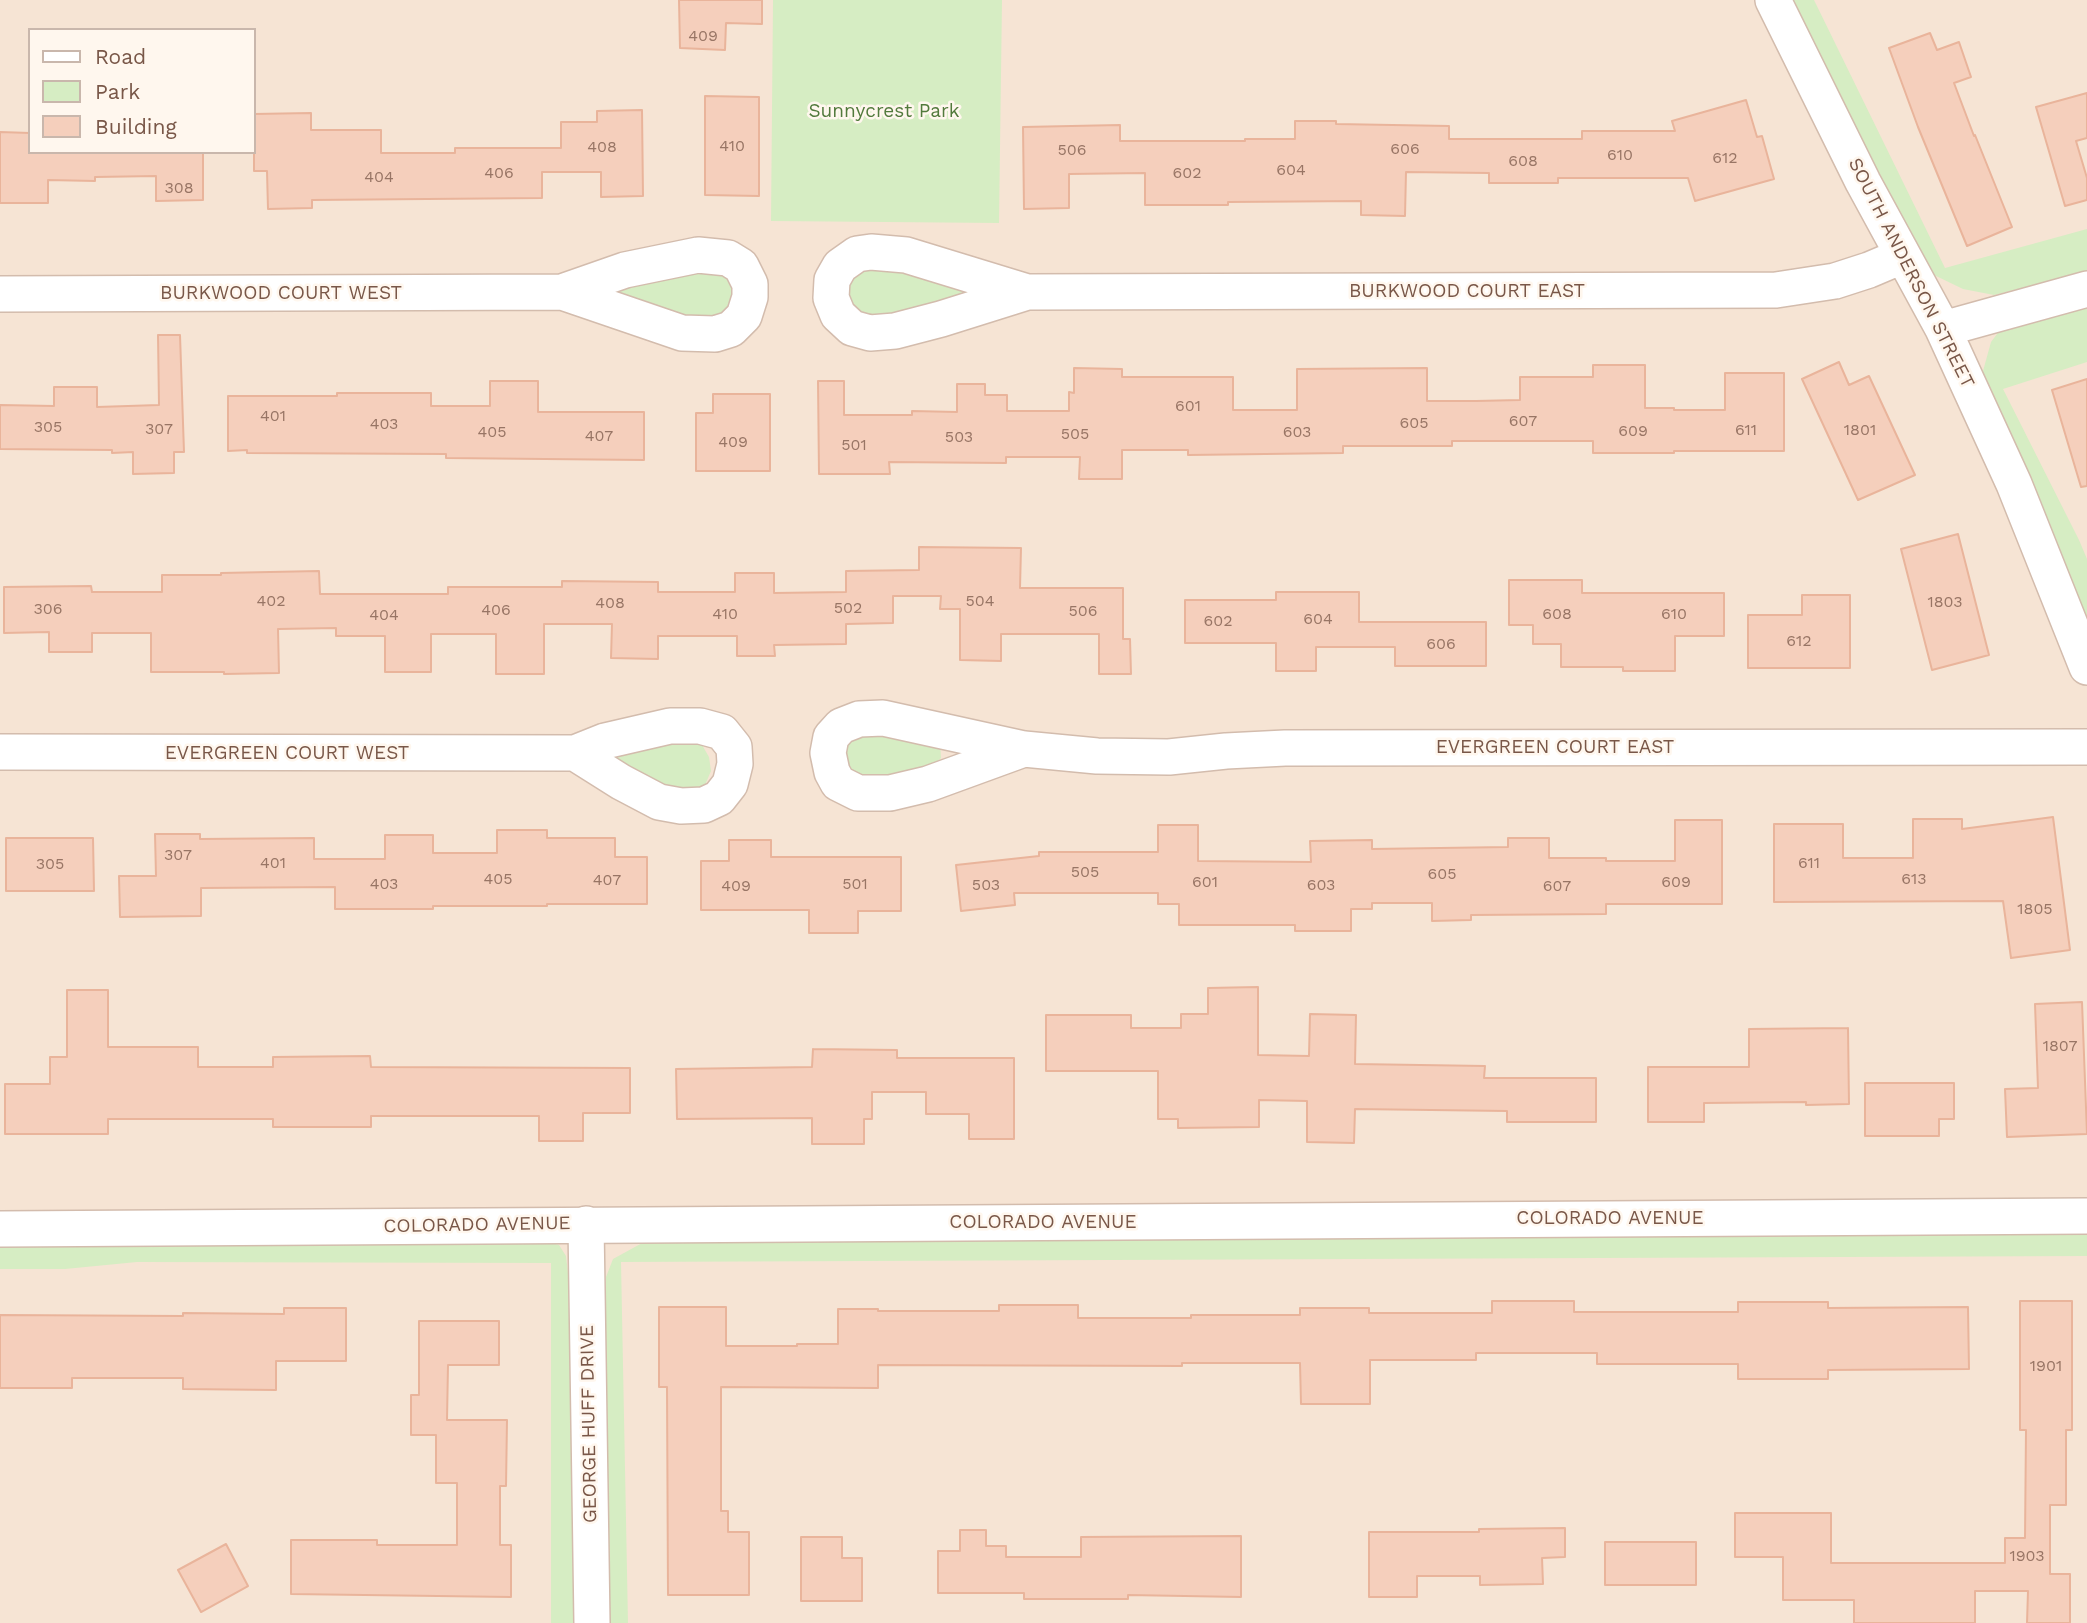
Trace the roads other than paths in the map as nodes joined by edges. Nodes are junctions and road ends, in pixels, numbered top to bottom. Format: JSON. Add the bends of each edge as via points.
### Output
{"nodes":[{"id":1,"x":1773,"y":0,"type":"edge"},
{"id":2,"x":1902,"y":256,"type":"junction"},
{"id":3,"x":2087,"y":289,"type":"edge"},
{"id":4,"x":562,"y":292,"type":"dead end"},
{"id":5,"x":1027,"y":292,"type":"junction"},
{"id":6,"x":0,"y":294,"type":"edge"},
{"id":7,"x":1943,"y":329,"type":"junction"},
{"id":8,"x":2087,"y":667,"type":"edge"},
{"id":9,"x":2087,"y":747,"type":"edge"},
{"id":10,"x":1024,"y":749,"type":"junction"},
{"id":11,"x":0,"y":752,"type":"edge"},
{"id":12,"x":575,"y":752,"type":"dead end"},
{"id":13,"x":2087,"y":1216,"type":"edge"},
{"id":14,"x":586,"y":1224,"type":"junction"},
{"id":15,"x":0,"y":1229,"type":"edge"},
{"id":16,"x":592,"y":1623,"type":"edge"}],
"edges":[{"from":1,"to":2,"type":"street","name":"SOUTH ANDERSON STREET"},
{"from":2,"to":5,"type":"street","name":"BURKWOOD COURT EAST","via":[[1835,281],[1776,290]]},
{"from":2,"to":7,"type":"street","name":"SOUTH ANDERSON STREET"},
{"from":3,"to":7,"type":"street"},
{"from":4,"to":6,"type":"street","name":"BURKWOOD COURT WEST"},
{"from":5,"to":5,"type":"street","name":"BURKWOOD COURT EAST","via":[[906,255],[871,252],[857,254],[840,266],[832,280],[831,298],[838,315],[852,328],[870,333],[941,319]]},
{"from":7,"to":8,"type":"street","name":"SOUTH ANDERSON STREET","via":[[2014,484]]},
{"from":9,"to":10,"type":"street","name":"EVERGREEN COURT EAST","via":[[1285,748],[1169,757]]},
{"from":10,"to":10,"type":"street","name":"EVERGREEN COURT EAST","via":[[883,718],[859,719],[841,726],[831,737],[828,753],[838,783],[858,793],[890,793]]},
{"from":11,"to":12,"type":"street","name":"EVERGREEN COURT WEST"},
{"from":13,"to":14,"type":"street","name":"COLORADO AVENUE"},
{"from":14,"to":15,"type":"street","name":"COLORADO AVENUE"},
{"from":14,"to":16,"type":"street","name":"GEORGE HUFF DRIVE"}]}
